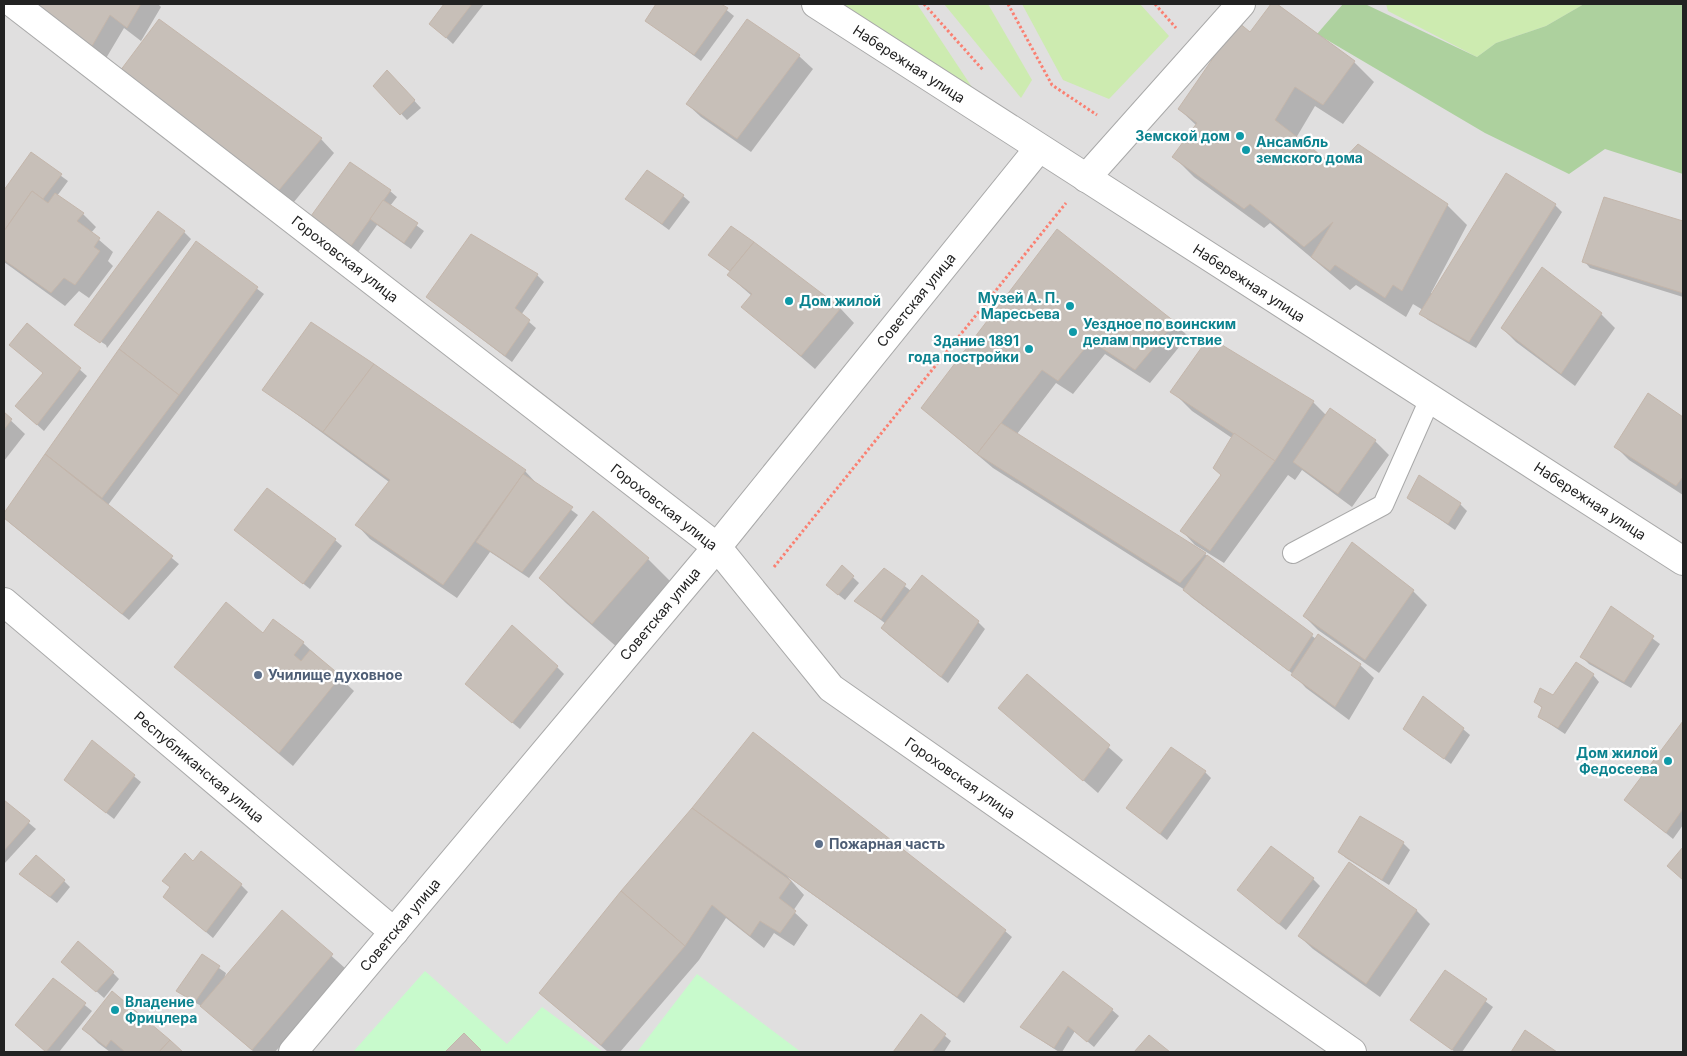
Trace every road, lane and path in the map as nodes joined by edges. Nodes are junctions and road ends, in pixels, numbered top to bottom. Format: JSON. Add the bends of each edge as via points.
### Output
{"nodes":[{"id":1,"x":14,"y":4,"type":"edge"},
{"id":2,"x":816,"y":4,"type":"edge"},
{"id":3,"x":1008,"y":4,"type":"edge"},
{"id":4,"x":1241,"y":4,"type":"edge"},
{"id":5,"x":1126,"y":134,"type":"junction"},
{"id":6,"x":1039,"y":148,"type":"junction"},
{"id":7,"x":1086,"y":178,"type":"junction"},
{"id":8,"x":1430,"y":399,"type":"junction"},
{"id":9,"x":716,"y":546,"type":"junction"},
{"id":10,"x":1293,"y":553,"type":"dead end"},
{"id":11,"x":1683,"y":561,"type":"edge"},
{"id":12,"x":754,"y":592,"type":"junction"},
{"id":13,"x":4,"y":602,"type":"edge"},
{"id":14,"x":394,"y":932,"type":"junction"},
{"id":15,"x":293,"y":1052,"type":"edge"},
{"id":16,"x":1352,"y":1052,"type":"edge"}],
"edges":[{"from":1,"to":9,"type":"street","name":"Гороховская улица"},
{"from":2,"to":6,"type":"street","name":"Набережная улица"},
{"from":3,"to":5,"type":"path","via":[[1052,85]]},
{"from":4,"to":5,"type":"street"},
{"from":5,"to":7,"type":"street"},
{"from":6,"to":7,"type":"street","name":"Набережная улица"},
{"from":6,"to":9,"type":"street","name":"Советская улица"},
{"from":7,"to":8,"type":"street","name":"Набережная улица"},
{"from":7,"to":12,"type":"path"},
{"from":8,"to":10,"type":"lane","via":[[1383,505]]},
{"from":8,"to":11,"type":"street","name":"Набережная улица"},
{"from":9,"to":12,"type":"street","name":"Гороховская улица"},
{"from":9,"to":14,"type":"street","name":"Советская улица"},
{"from":12,"to":16,"type":"street","name":"Гороховская улица","via":[[831,688]]},
{"from":13,"to":14,"type":"street","name":"Республиканская улица"},
{"from":14,"to":15,"type":"street","name":"Советская улица"}]}
